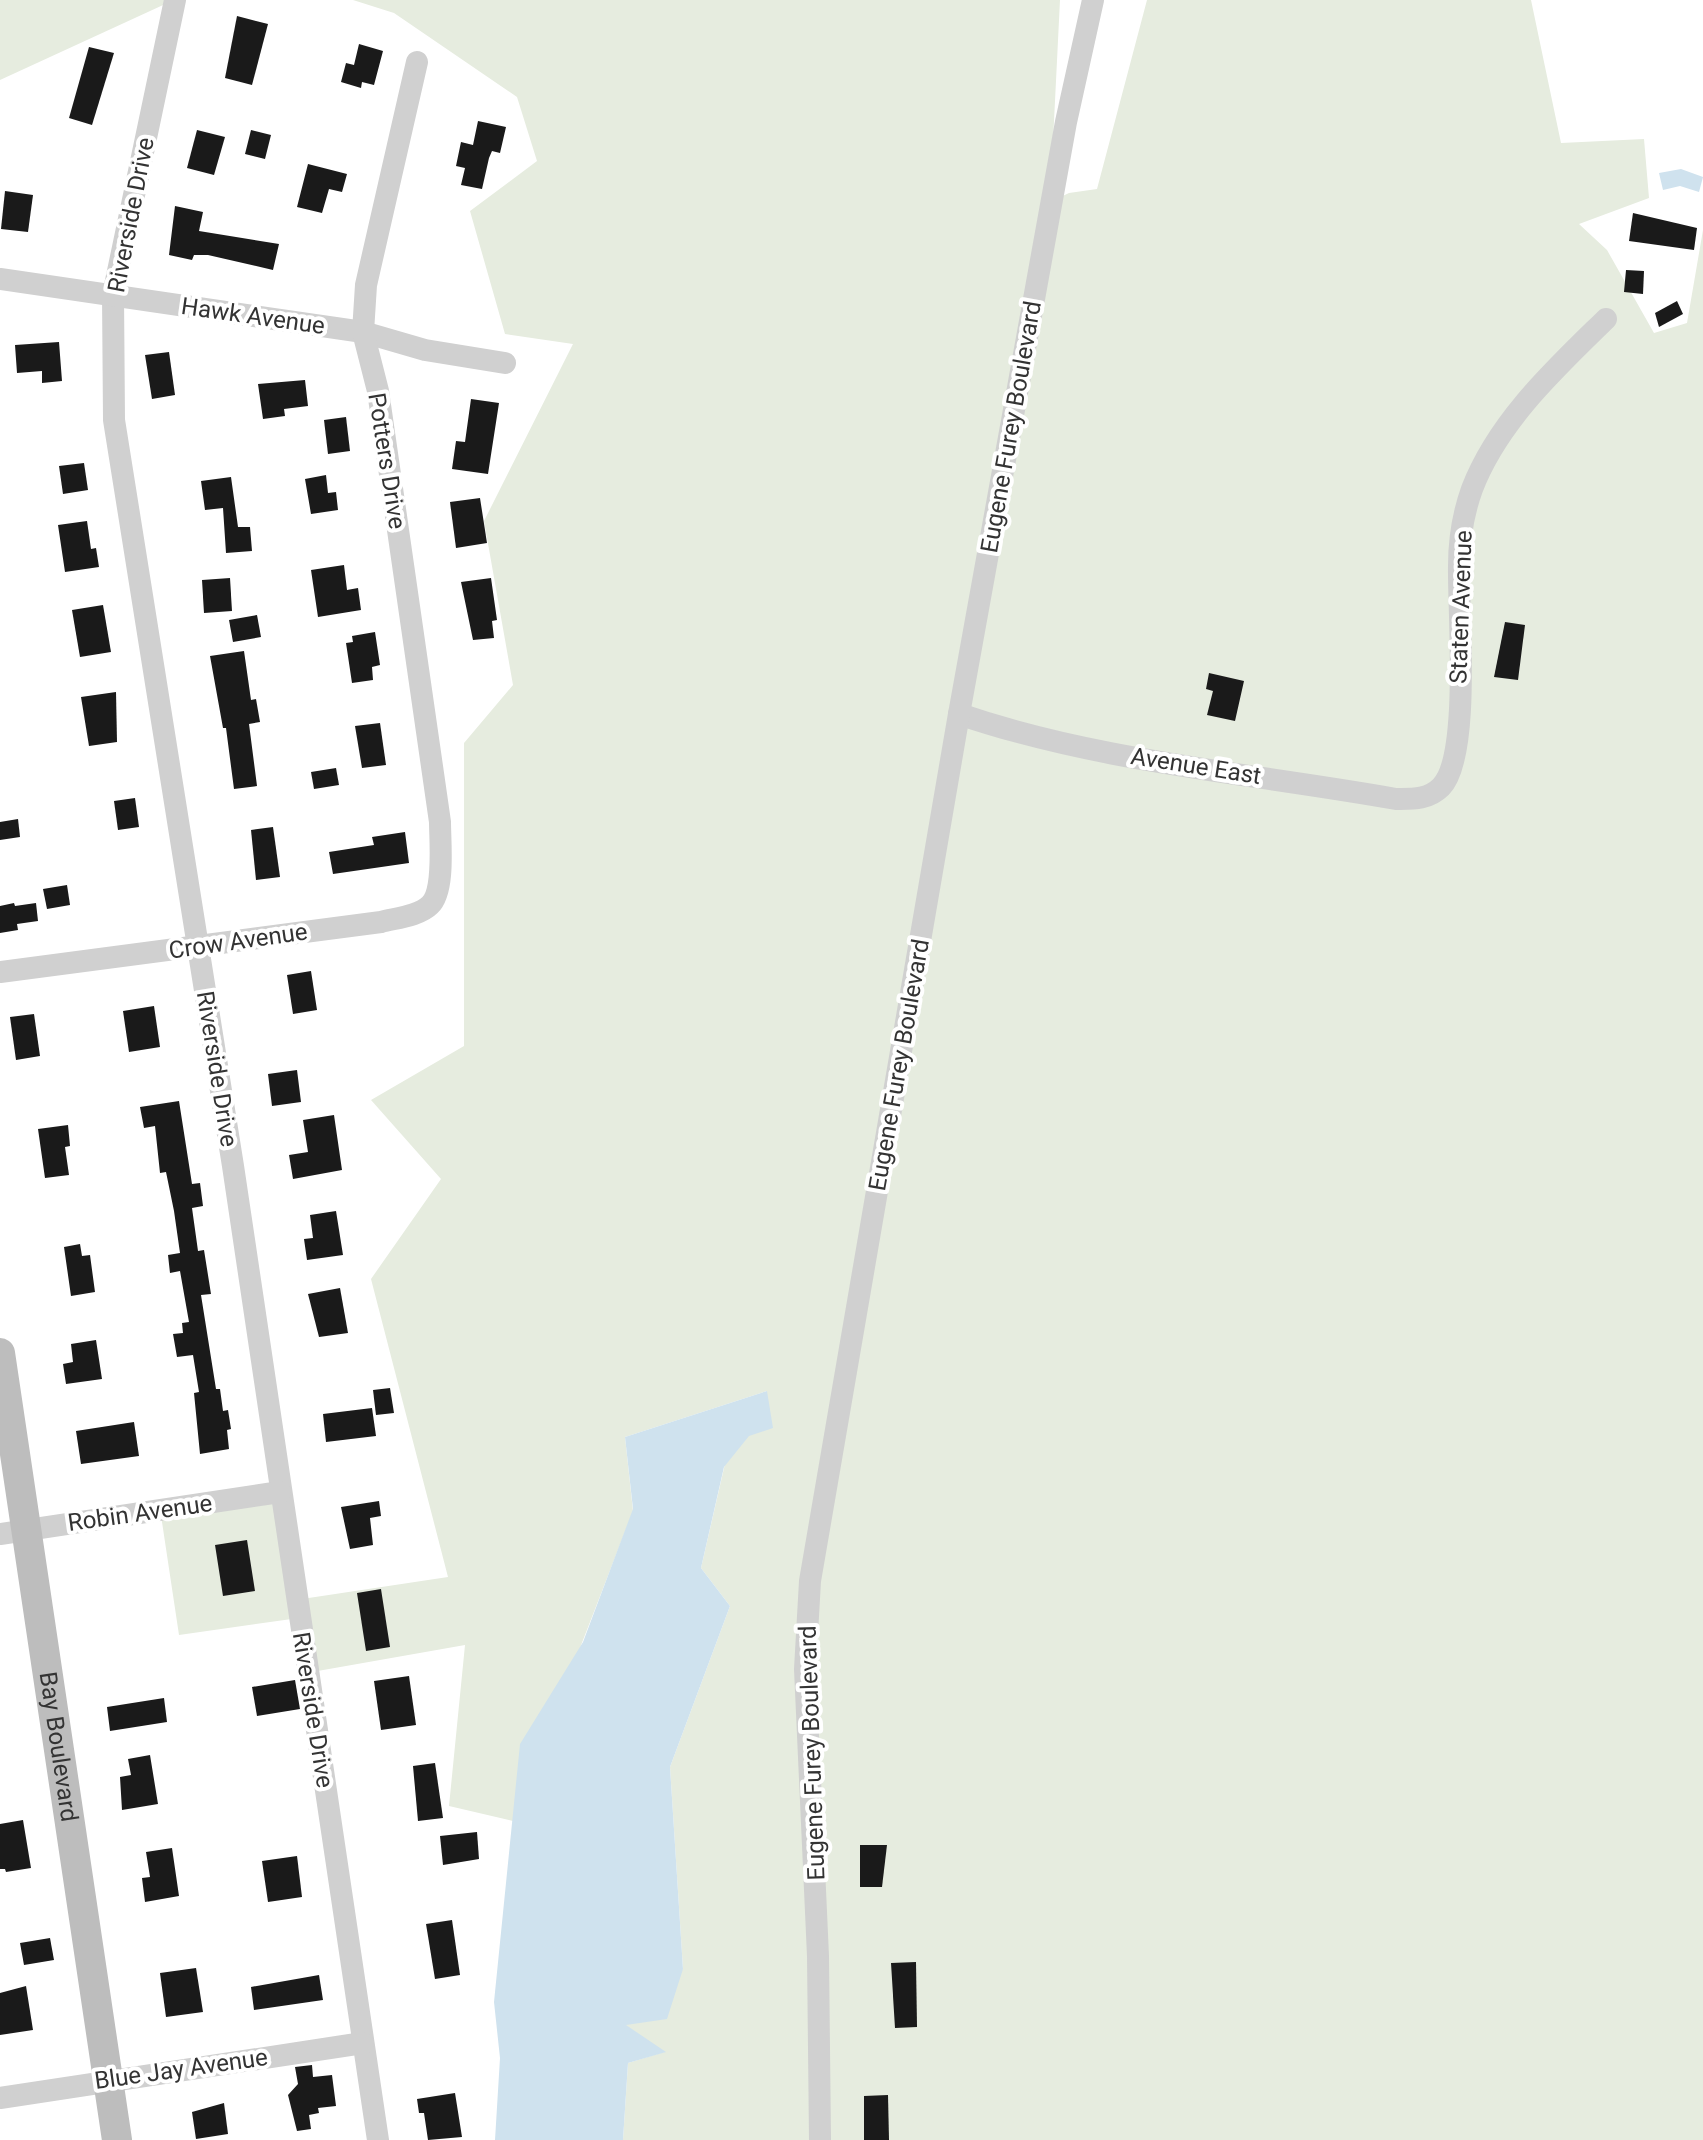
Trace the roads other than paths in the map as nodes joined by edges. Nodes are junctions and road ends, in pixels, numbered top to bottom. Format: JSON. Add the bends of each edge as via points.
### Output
{"nodes":[{"id":1,"x":175,"y":0,"type":"edge"},
{"id":2,"x":1093,"y":0,"type":"edge"},
{"id":3,"x":417,"y":62,"type":"dead end"},
{"id":4,"x":0,"y":279,"type":"edge"},
{"id":5,"x":113,"y":295,"type":"junction"},
{"id":6,"x":1606,"y":319,"type":"dead end"},
{"id":7,"x":363,"y":332,"type":"junction"},
{"id":8,"x":505,"y":363,"type":"dead end"},
{"id":9,"x":959,"y":714,"type":"junction"},
{"id":10,"x":1434,"y":793,"type":"joint"},
{"id":11,"x":441,"y":864,"type":"joint"},
{"id":12,"x":197,"y":946,"type":"junction"},
{"id":13,"x":0,"y":972,"type":"edge"},
{"id":14,"x":0,"y":1353,"type":"edge"},
{"id":15,"x":280,"y":1492,"type":"junction"},
{"id":16,"x":14,"y":1532,"type":"edge"},
{"id":17,"x":363,"y":2043,"type":"junction"},
{"id":18,"x":107,"y":2080,"type":"junction"},
{"id":19,"x":0,"y":2098,"type":"edge"},
{"id":20,"x":117,"y":2140,"type":"edge"},
{"id":21,"x":378,"y":2140,"type":"edge"},
{"id":22,"x":820,"y":2140,"type":"edge"}],
"edges":[{"from":1,"to":5,"type":"street","name":"Riverside Drive"},
{"from":2,"to":9,"type":"street","name":"Eugene Furey Boulevard","via":[[1066,122]]},
{"from":3,"to":7,"type":"street","name":"Potters Drive","via":[[366,285]]},
{"from":4,"to":5,"type":"street","name":"Hawk Avenue"},
{"from":5,"to":7,"type":"street","name":"Hawk Avenue"},
{"from":5,"to":12,"type":"street","name":"Riverside Drive","via":[[114,420]]},
{"from":6,"to":10,"type":"street","name":"Staten Avenue","via":[[1543,380],[1473,487],[1460,539],[1462,656],[1455,748],[1444,785]]},
{"from":7,"to":8,"type":"street","name":"Hawk Avenue","via":[[425,350]]},
{"from":7,"to":11,"type":"street","name":"Potters Drive","via":[[378,391],[440,822]]},
{"from":9,"to":10,"type":"street","name":"Avenue East","via":[[1138,757],[1396,799]]},
{"from":9,"to":22,"type":"street","name":"Eugene Furey Boulevard","via":[[810,1581],[805,1669]]},
{"from":11,"to":12,"type":"street","name":"Crow Avenue","via":[[436,896],[420,911],[381,922]]},
{"from":12,"to":13,"type":"street","name":"Crow Avenue"},
{"from":12,"to":15,"type":"street","name":"Riverside Drive"},
{"from":14,"to":16,"type":"street","name":"Bay Boulevard"},
{"from":15,"to":16,"type":"street","name":"Robin Avenue"},
{"from":15,"to":17,"type":"street","name":"Riverside Drive"},
{"from":16,"to":18,"type":"street","name":"Bay Boulevard"},
{"from":17,"to":18,"type":"street","name":"Blue Jay Avenue"},
{"from":17,"to":21,"type":"street","name":"Riverside Drive"},
{"from":18,"to":19,"type":"street","name":"Blue Jay Avenue"},
{"from":18,"to":20,"type":"street","name":"Bay Boulevard"}]}
